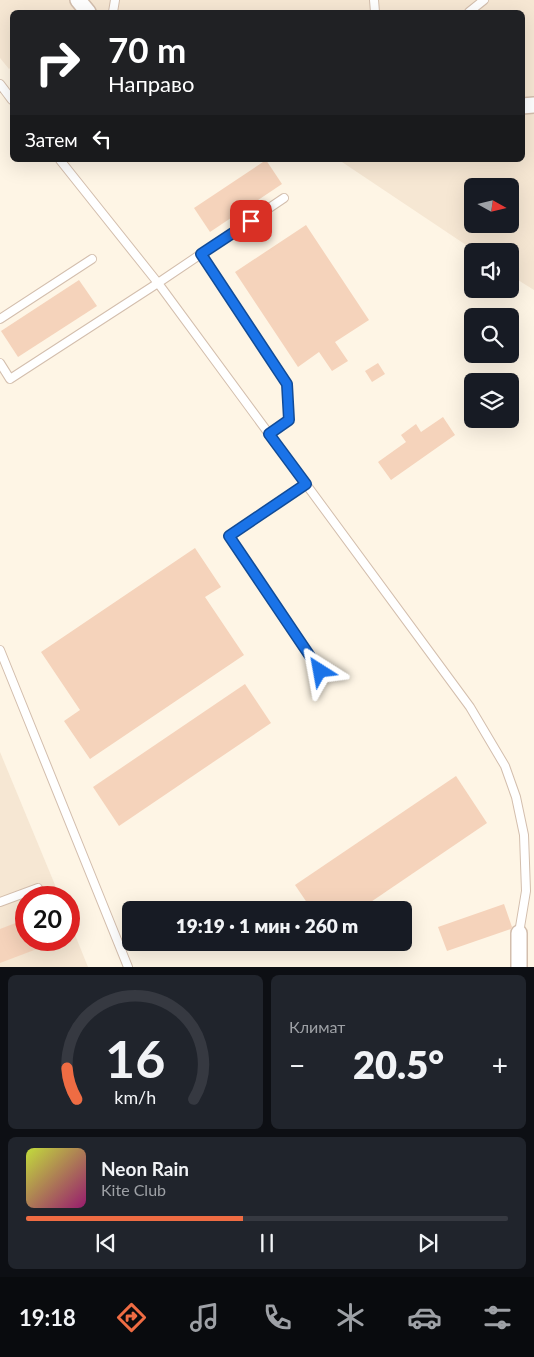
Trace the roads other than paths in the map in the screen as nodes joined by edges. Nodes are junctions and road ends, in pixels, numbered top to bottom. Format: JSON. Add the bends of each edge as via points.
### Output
{"nodes":[{"id":1,"x":78,"y":0,"type":"edge"},
{"id":2,"x":484,"y":0,"type":"edge"},
{"id":3,"x":86,"y":10,"type":"edge"},
{"id":4,"x":472,"y":10,"type":"edge"},
{"id":5,"x":0,"y":84,"type":"edge"},
{"id":6,"x":10,"y":97,"type":"edge"},
{"id":7,"x":62,"y":162,"type":"edge"},
{"id":8,"x":284,"y":198,"type":"dead end"},
{"id":9,"x":201,"y":254,"type":"junction"},
{"id":10,"x":92,"y":259,"type":"dead end"},
{"id":11,"x":158,"y":283,"type":"junction"},
{"id":12,"x":0,"y":319,"type":"edge"},
{"id":13,"x":0,"y":363,"type":"edge"},
{"id":14,"x":269,"y":434,"type":"junction"},
{"id":15,"x":306,"y":484,"type":"junction"},
{"id":16,"x":0,"y":650,"type":"edge"},
{"id":17,"x":320,"y":671,"type":"dead end"},
{"id":18,"x":15,"y":896,"type":"edge"},
{"id":19,"x":0,"y":902,"type":"edge"},
{"id":20,"x":519,"y":933,"type":"joint"},
{"id":21,"x":128,"y":967,"type":"edge"},
{"id":22,"x":519,"y":967,"type":"edge"}],
"edges":[{"from":1,"to":3,"type":"street"},
{"from":2,"to":4,"type":"lane"},
{"from":5,"to":6,"type":"lane"},
{"from":7,"to":11,"type":"lane"},
{"from":8,"to":9,"type":"lane"},
{"from":9,"to":11,"type":"lane"},
{"from":9,"to":14,"type":"lane","via":[[287,384],[289,420]]},
{"from":10,"to":12,"type":"lane"},
{"from":11,"to":13,"type":"lane","via":[[10,378]]},
{"from":11,"to":14,"type":"lane"},
{"from":14,"to":15,"type":"lane"},
{"from":15,"to":17,"type":"lane","via":[[229,536]]},
{"from":15,"to":20,"type":"lane","via":[[470,707],[505,766],[524,835],[526,891]]},
{"from":16,"to":21,"type":"lane"},
{"from":18,"to":19,"type":"lane"},
{"from":20,"to":22,"type":"street"}]}
